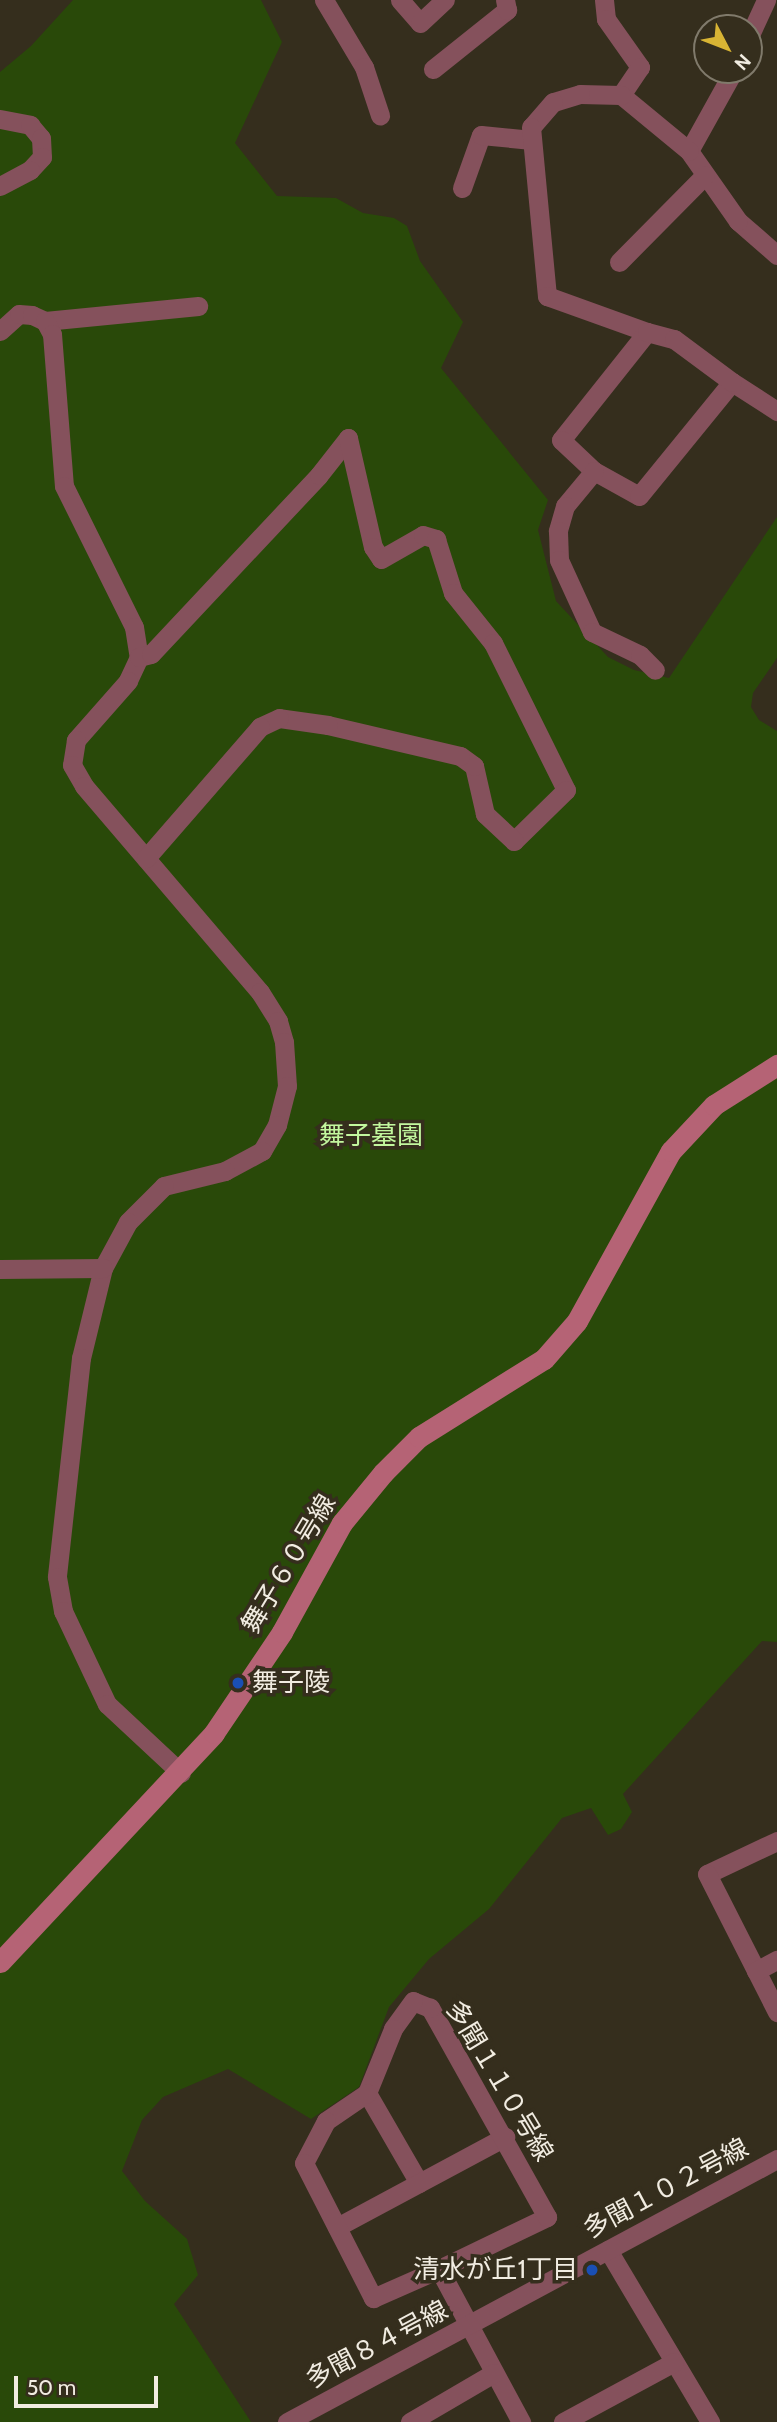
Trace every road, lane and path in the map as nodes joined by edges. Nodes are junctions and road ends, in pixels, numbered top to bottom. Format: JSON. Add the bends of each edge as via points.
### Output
{"nodes":[{"id":1,"x":324,"y":0,"type":"edge"},
{"id":2,"x":400,"y":0,"type":"edge"},
{"id":3,"x":445,"y":0,"type":"edge"},
{"id":4,"x":505,"y":0,"type":"edge"},
{"id":5,"x":604,"y":0,"type":"edge"},
{"id":6,"x":433,"y":69,"type":"dead end"},
{"id":7,"x":726,"y":84,"type":"edge"},
{"id":8,"x":621,"y":95,"type":"junction"},
{"id":9,"x":380,"y":115,"type":"dead end"},
{"id":10,"x":0,"y":119,"type":"edge"},
{"id":11,"x":532,"y":140,"type":"junction"},
{"id":12,"x":689,"y":151,"type":"junction"},
{"id":13,"x":705,"y":176,"type":"junction"},
{"id":14,"x":0,"y":187,"type":"edge"},
{"id":15,"x":462,"y":188,"type":"dead end"},
{"id":16,"x":777,"y":255,"type":"edge"},
{"id":17,"x":619,"y":262,"type":"dead end"},
{"id":18,"x":198,"y":306,"type":"dead end"},
{"id":19,"x":44,"y":321,"type":"junction"},
{"id":20,"x":0,"y":331,"type":"edge"},
{"id":21,"x":647,"y":332,"type":"junction"},
{"id":22,"x":732,"y":382,"type":"junction"},
{"id":23,"x":777,"y":411,"type":"edge"},
{"id":24,"x":594,"y":471,"type":"junction"},
{"id":25,"x":139,"y":657,"type":"junction"},
{"id":26,"x":655,"y":670,"type":"dead end"},
{"id":27,"x":146,"y":858,"type":"junction"},
{"id":28,"x":777,"y":1065,"type":"edge"},
{"id":29,"x":103,"y":1268,"type":"junction"},
{"id":30,"x":0,"y":1269,"type":"edge"},
{"id":31,"x":181,"y":1773,"type":"junction"},
{"id":32,"x":777,"y":1841,"type":"edge"},
{"id":33,"x":777,"y":1960,"type":"edge"},
{"id":34,"x":0,"y":1962,"type":"edge"},
{"id":35,"x":756,"y":1971,"type":"junction"},
{"id":36,"x":777,"y":2012,"type":"edge"},
{"id":37,"x":367,"y":2093,"type":"junction"},
{"id":38,"x":505,"y":2137,"type":"junction"},
{"id":39,"x":777,"y":2159,"type":"edge"},
{"id":40,"x":419,"y":2183,"type":"junction"},
{"id":41,"x":337,"y":2227,"type":"junction"},
{"id":42,"x":608,"y":2250,"type":"junction"},
{"id":43,"x":439,"y":2269,"type":"junction"},
{"id":44,"x":468,"y":2325,"type":"junction"},
{"id":45,"x":674,"y":2362,"type":"junction"},
{"id":46,"x":494,"y":2373,"type":"junction"},
{"id":47,"x":287,"y":2422,"type":"edge"},
{"id":48,"x":410,"y":2422,"type":"edge"},
{"id":49,"x":521,"y":2422,"type":"edge"},
{"id":50,"x":563,"y":2422,"type":"edge"},
{"id":51,"x":710,"y":2422,"type":"edge"}],
"edges":[{"from":1,"to":9,"type":"street","via":[[364,66]]},
{"from":2,"to":3,"type":"street","via":[[420,23]]},
{"from":4,"to":6,"type":"street","via":[[507,10]]},
{"from":5,"to":8,"type":"street","via":[[606,19],[640,67]]},
{"from":7,"to":12,"type":"street"},
{"from":8,"to":11,"type":"street","via":[[580,94],[553,102],[531,127]]},
{"from":8,"to":12,"type":"street"},
{"from":10,"to":14,"type":"street","via":[[30,125],[41,138],[42,157],[30,170]]},
{"from":11,"to":15,"type":"street","via":[[481,135]]},
{"from":11,"to":21,"type":"street","via":[[547,296]]},
{"from":12,"to":13,"type":"street"},
{"from":13,"to":16,"type":"street","via":[[738,221]]},
{"from":13,"to":17,"type":"street"},
{"from":18,"to":19,"type":"street"},
{"from":19,"to":20,"type":"street","via":[[19,314]]},
{"from":19,"to":25,"type":"street","via":[[52,334],[64,486],[134,627]]},
{"from":21,"to":22,"type":"street","via":[[674,339]]},
{"from":21,"to":24,"type":"street","via":[[561,440]]},
{"from":22,"to":23,"type":"street"},
{"from":22,"to":24,"type":"street","via":[[639,496]]},
{"from":24,"to":26,"type":"street","via":[[565,506],[558,531],[559,560],[592,632],[640,655]]},
{"from":25,"to":27,"type":"street","via":[[128,681],[76,740],[72,765]]},
{"from":25,"to":27,"type":"street","via":[[150,654],[348,438],[373,547],[381,559],[423,535],[436,539],[453,593],[493,643],[566,790],[513,841],[485,814],[474,766],[460,756],[279,718],[260,727]]},
{"from":27,"to":29,"type":"street","via":[[260,992],[278,1021],[287,1086],[277,1125],[262,1151],[225,1171],[164,1186],[128,1222]]},
{"from":28,"to":31,"type":"street","name":"舞子６０号線","via":[[714,1105],[671,1152],[577,1321],[544,1359],[419,1437],[383,1473],[342,1523],[282,1632],[214,1733]]},
{"from":29,"to":30,"type":"street"},
{"from":29,"to":31,"type":"street","via":[[81,1358],[57,1577],[71,1633],[107,1704]]},
{"from":31,"to":34,"type":"street","name":"舞子６０号線"},
{"from":32,"to":35,"type":"street","via":[[707,1874]]},
{"from":33,"to":35,"type":"street"},
{"from":35,"to":36,"type":"street"},
{"from":37,"to":38,"type":"street","name":"多聞１１０号線","via":[[393,2029],[413,2001],[430,2008]]},
{"from":37,"to":40,"type":"street"},
{"from":37,"to":41,"type":"street","via":[[326,2121],[304,2163]]},
{"from":38,"to":40,"type":"street"},
{"from":38,"to":43,"type":"street","name":"多聞１１０号線","via":[[547,2217]]},
{"from":39,"to":42,"type":"street","name":"多聞１０２号線"},
{"from":40,"to":41,"type":"street"},
{"from":41,"to":43,"type":"street","via":[[373,2298]]},
{"from":42,"to":44,"type":"street","name":"多聞１０２号線"},
{"from":42,"to":45,"type":"street"},
{"from":43,"to":44,"type":"street"},
{"from":44,"to":46,"type":"street","name":"多聞８４号線"},
{"from":44,"to":47,"type":"street","name":"多聞８４号線"},
{"from":45,"to":50,"type":"street"},
{"from":45,"to":51,"type":"street"},
{"from":46,"to":48,"type":"street"},
{"from":46,"to":49,"type":"street","name":"多聞８４号線"}]}
